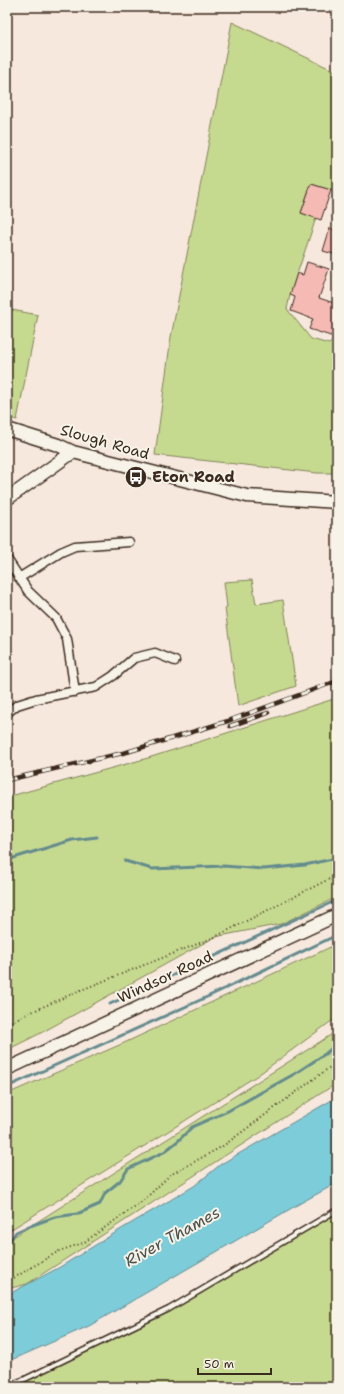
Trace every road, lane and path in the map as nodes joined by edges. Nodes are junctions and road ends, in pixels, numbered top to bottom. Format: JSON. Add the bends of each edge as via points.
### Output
{"nodes":[{"id":1,"x":7,"y":429,"type":"edge"},
{"id":2,"x":73,"y":452,"type":"junction"},
{"id":3,"x":7,"y":499,"type":"edge"},
{"id":4,"x":337,"y":502,"type":"edge"},
{"id":5,"x":129,"y":542,"type":"dead end"},
{"id":6,"x":7,"y":559,"type":"edge"},
{"id":7,"x":19,"y":578,"type":"junction"},
{"id":8,"x":175,"y":660,"type":"dead end"},
{"id":9,"x":75,"y":692,"type":"junction"},
{"id":10,"x":7,"y":713,"type":"edge"},
{"id":11,"x":337,"y":875,"type":"edge"},
{"id":12,"x":337,"y":915,"type":"edge"},
{"id":13,"x":7,"y":1023,"type":"edge"},
{"id":14,"x":337,"y":1062,"type":"edge"},
{"id":15,"x":7,"y":1069,"type":"edge"},
{"id":16,"x":337,"y":1210,"type":"edge"},
{"id":17,"x":7,"y":1282,"type":"edge"},
{"id":18,"x":7,"y":1386,"type":"edge"}],
"edges":[{"from":1,"to":2,"type":"main road","name":"Slough Road"},
{"from":2,"to":3,"type":"main road"},
{"from":2,"to":4,"type":"main road","name":"Slough Road","via":[[247,496]]},
{"from":5,"to":7,"type":"street","via":[[75,546]]},
{"from":6,"to":7,"type":"street"},
{"from":7,"to":9,"type":"street","via":[[28,591],[56,618],[67,639]]},
{"from":8,"to":9,"type":"street","via":[[155,653],[134,658],[96,687]]},
{"from":9,"to":10,"type":"street","via":[[16,705]]},
{"from":11,"to":13,"type":"path","via":[[215,937],[76,992]]},
{"from":12,"to":15,"type":"main road","name":"Windsor Road"},
{"from":14,"to":17,"type":"path","via":[[223,1146],[170,1175],[144,1200],[83,1243],[59,1251]]},
{"from":16,"to":18,"type":"lane","via":[[169,1309]]}]}
